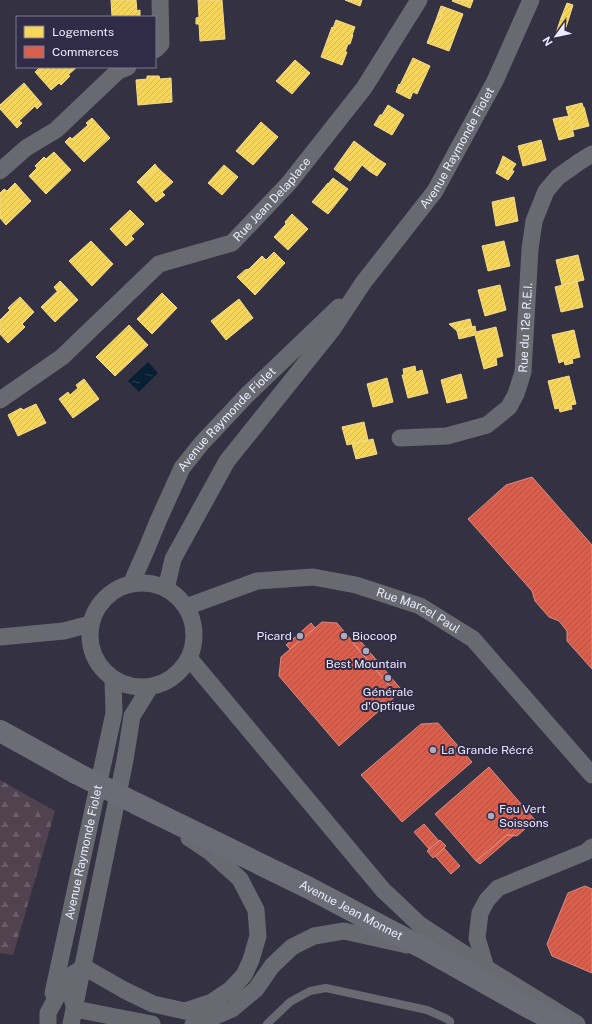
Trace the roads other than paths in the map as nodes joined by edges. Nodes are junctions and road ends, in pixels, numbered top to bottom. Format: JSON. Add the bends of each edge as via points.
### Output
{"nodes":[{"id":1,"x":160,"y":0,"type":"edge"},
{"id":2,"x":419,"y":0,"type":"edge"},
{"id":3,"x":531,"y":0,"type":"edge"},
{"id":4,"x":156,"y":49,"type":"edge"},
{"id":5,"x":126,"y":68,"type":"edge"},
{"id":6,"x":592,"y":154,"type":"edge"},
{"id":7,"x":0,"y":171,"type":"edge"},
{"id":8,"x":363,"y":283,"type":"junction"},
{"id":9,"x":0,"y":400,"type":"edge"},
{"id":10,"x":400,"y":438,"type":"dead end"},
{"id":11,"x":131,"y":584,"type":"junction"},
{"id":12,"x":166,"y":589,"type":"junction"},
{"id":13,"x":186,"y":607,"type":"junction"},
{"id":14,"x":90,"y":624,"type":"junction"},
{"id":15,"x":0,"y":637,"type":"edge"},
{"id":16,"x":189,"y":658,"type":"junction"},
{"id":17,"x":113,"y":680,"type":"junction"},
{"id":18,"x":150,"y":687,"type":"junction"},
{"id":19,"x":0,"y":731,"type":"edge"},
{"id":20,"x":592,"y":775,"type":"edge"},
{"id":21,"x":137,"y":804,"type":"junction"},
{"id":22,"x":592,"y":847,"type":"edge"},
{"id":23,"x":82,"y":856,"type":"junction"},
{"id":24,"x":422,"y":948,"type":"junction"},
{"id":25,"x":84,"y":967,"type":"junction"},
{"id":26,"x":486,"y":968,"type":"junction"},
{"id":27,"x":67,"y":978,"type":"junction"},
{"id":28,"x":73,"y":1016,"type":"edge"},
{"id":29,"x":47,"y":1020,"type":"edge"},
{"id":30,"x":450,"y":1023,"type":"edge"},
{"id":31,"x":152,"y":1024,"type":"edge"},
{"id":32,"x":193,"y":1024,"type":"edge"},
{"id":33,"x":267,"y":1024,"type":"edge"},
{"id":34,"x":561,"y":1024,"type":"edge"},
{"id":35,"x":577,"y":1024,"type":"edge"}],
"edges":[{"from":1,"to":4,"type":"street","via":[[161,44]]},
{"from":2,"to":9,"type":"street","name":"Rue Jean Delaplace","via":[[364,88],[289,183],[232,243],[159,264],[62,357]]},
{"from":3,"to":8,"type":"street","name":"Avenue Raymonde Fiolet","via":[[496,81],[435,191]]},
{"from":5,"to":7,"type":"street","via":[[118,71],[56,130],[26,148]]},
{"from":6,"to":10,"type":"street","name":"Rue du 12e R.E.I.","via":[[558,177],[546,191],[534,221],[523,372],[509,407],[487,425],[446,436]]},
{"from":8,"to":11,"type":"street","name":"Avenue Raymonde Fiolet","via":[[247,395],[182,468]]},
{"from":8,"to":12,"type":"street","name":"Avenue Raymonde Fiolet","via":[[332,330],[227,461],[173,559]]},
{"from":11,"to":12,"type":"street","via":[[155,584]]},
{"from":11,"to":14,"type":"street","via":[[116,589],[104,598],[95,610]]},
{"from":12,"to":13,"type":"street"},
{"from":13,"to":16,"type":"street","via":[[194,632]]},
{"from":13,"to":20,"type":"street","name":"Rue Marcel Paul","via":[[257,581],[312,577],[356,585],[420,606],[473,639]]},
{"from":14,"to":15,"type":"street","via":[[64,631]]},
{"from":14,"to":17,"type":"street","via":[[89,640],[93,656],[101,669]]},
{"from":16,"to":18,"type":"street","via":[[173,677],[162,684]]},
{"from":16,"to":26,"type":"street","via":[[383,890],[419,924]]},
{"from":17,"to":18,"type":"street","via":[[137,688]]},
{"from":17,"to":23,"type":"street","name":"Avenue Raymonde Fiolet","via":[[114,713]]},
{"from":18,"to":25,"type":"street","name":"Avenue Raymonde Fiolet","via":[[132,716]]},
{"from":19,"to":21,"type":"main road","name":"Avenue Jean Monnet","bridge":true},
{"from":21,"to":24,"type":"main road","name":"Avenue Jean Monnet","via":[[309,888]]},
{"from":21,"to":25,"type":"street","via":[[210,852],[240,879],[256,910],[258,936],[251,960],[244,975],[231,989],[212,1002],[185,1011],[153,1004]]},
{"from":22,"to":26,"type":"street","via":[[586,852],[498,888],[487,900],[480,914],[477,938]]},
{"from":23,"to":27,"type":"street","via":[[82,892]]},
{"from":23,"to":29,"type":"street","name":"Avenue Raymonde Fiolet"},
{"from":24,"to":32,"type":"street","via":[[344,931],[314,936],[292,947],[272,966],[256,989],[232,1009]]},
{"from":24,"to":34,"type":"main road","name":"Avenue Jean Monnet"},
{"from":25,"to":27,"type":"street"},
{"from":25,"to":28,"type":"street","name":"Avenue Raymonde Fiolet"},
{"from":26,"to":35,"type":"street"},
{"from":27,"to":28,"type":"street"},
{"from":27,"to":29,"type":"street"},
{"from":28,"to":31,"type":"street"},
{"from":30,"to":33,"type":"lane","via":[[427,1010],[326,988],[310,991],[290,1002]]}]}
